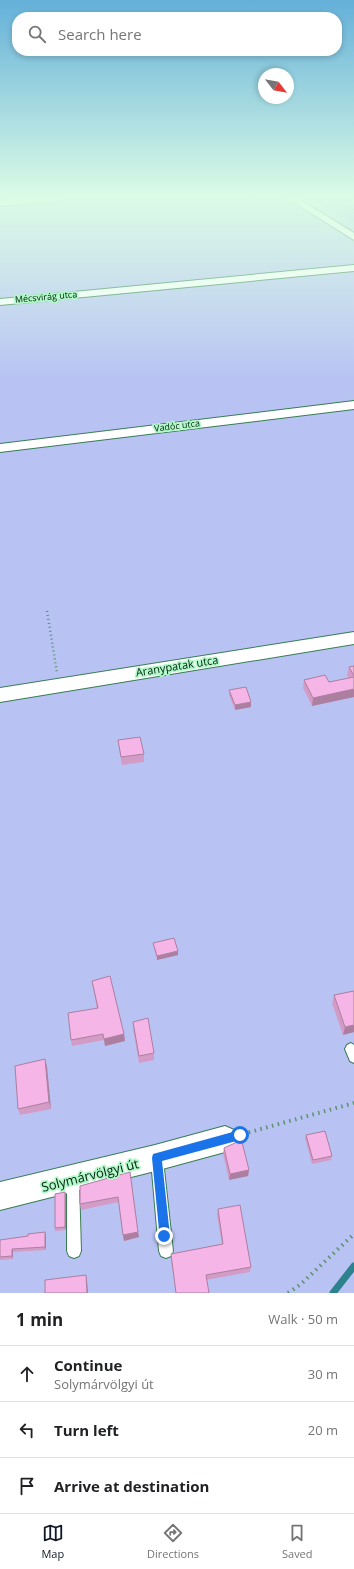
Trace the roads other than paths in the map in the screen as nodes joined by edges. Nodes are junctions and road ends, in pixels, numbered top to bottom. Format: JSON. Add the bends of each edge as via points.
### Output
{"nodes":[{"id":1,"x":354,"y":268,"type":"edge"},
{"id":2,"x":0,"y":302,"type":"edge"},
{"id":3,"x":354,"y":405,"type":"edge"},
{"id":4,"x":0,"y":448,"type":"edge"},
{"id":5,"x":354,"y":638,"type":"edge"},
{"id":6,"x":0,"y":695,"type":"edge"},
{"id":7,"x":225,"y":1139,"type":"road end"},
{"id":8,"x":157,"y":1158,"type":"junction"},
{"id":9,"x":73,"y":1179,"type":"junction"},
{"id":10,"x":0,"y":1196,"type":"edge"},
{"id":11,"x":74,"y":1251,"type":"dead end"},
{"id":12,"x":166,"y":1251,"type":"dead end"}],
"edges":[{"from":1,"to":2,"type":"street","name":"Mécsvirág utca"},
{"from":3,"to":4,"type":"street","name":"Vadóc utca"},
{"from":5,"to":6,"type":"street","name":"Aranypatak utca"},
{"from":7,"to":8,"type":"street","name":"Solymárvölgyi út"},
{"from":8,"to":9,"type":"street","name":"Solymárvölgyi út"},
{"from":8,"to":12,"type":"lane"},
{"from":9,"to":10,"type":"street","name":"Solymárvölgyi út"},
{"from":9,"to":11,"type":"lane"}]}
